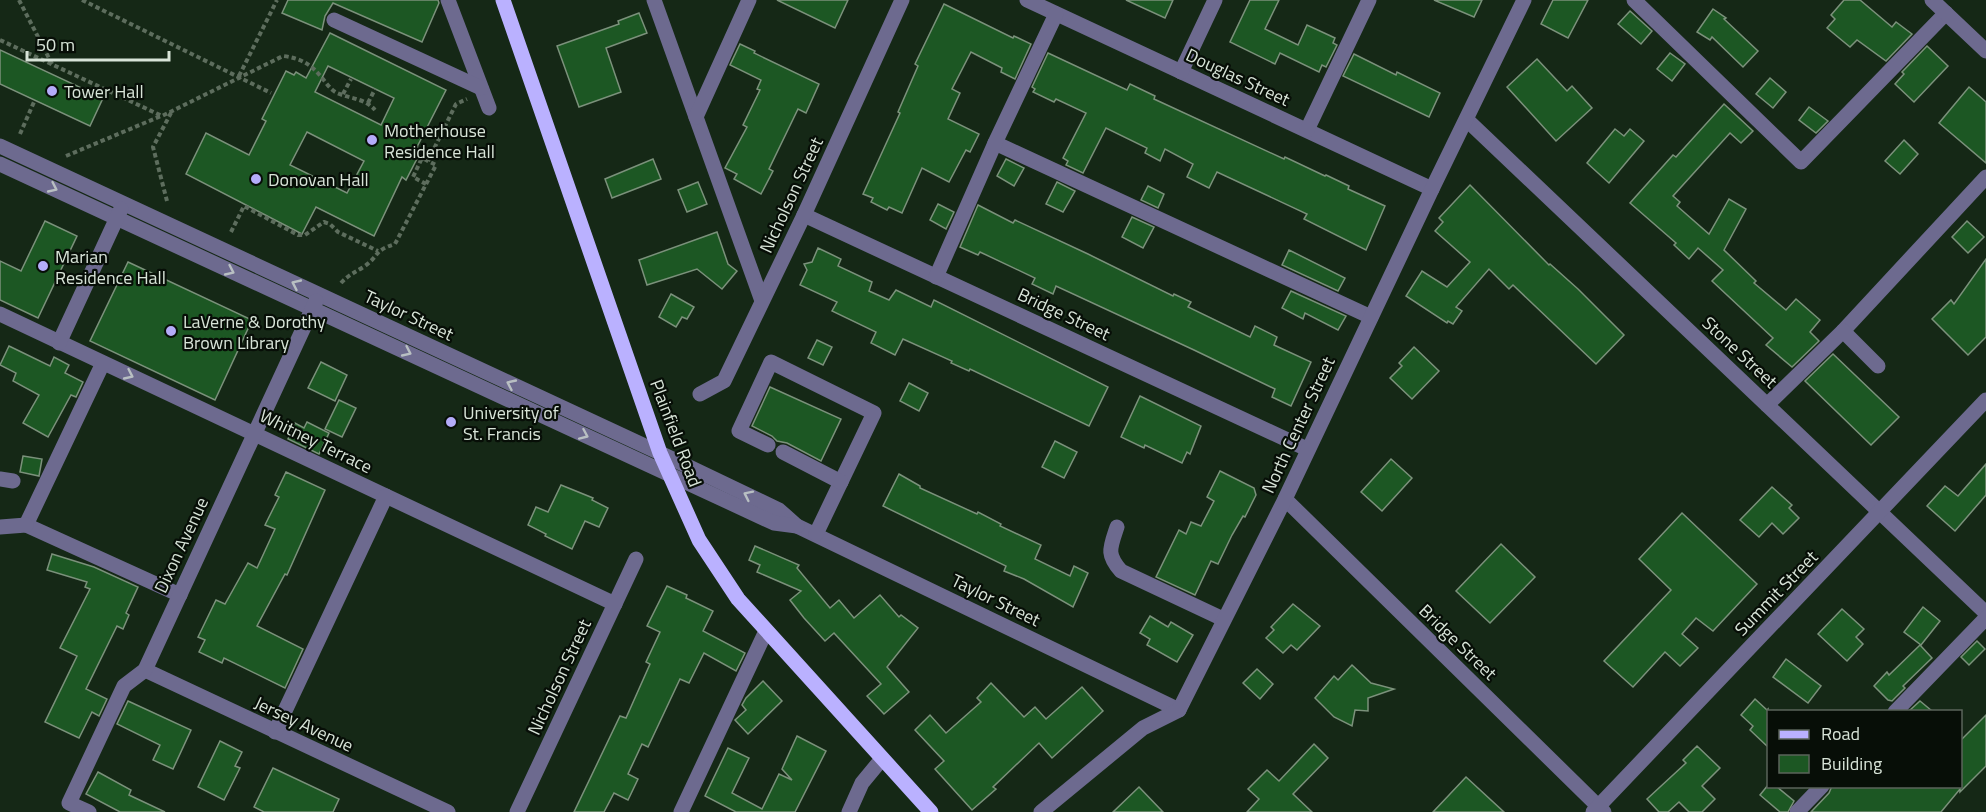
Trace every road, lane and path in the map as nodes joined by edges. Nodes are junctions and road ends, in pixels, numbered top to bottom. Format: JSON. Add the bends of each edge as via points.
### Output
{"nodes":[{"id":1,"x":19,"y":0,"type":"edge"},
{"id":2,"x":82,"y":0,"type":"edge"},
{"id":3,"x":277,"y":0,"type":"edge"},
{"id":4,"x":448,"y":0,"type":"edge"},
{"id":5,"x":503,"y":0,"type":"edge"},
{"id":6,"x":654,"y":0,"type":"edge"},
{"id":7,"x":749,"y":0,"type":"edge"},
{"id":8,"x":902,"y":0,"type":"edge"},
{"id":9,"x":1027,"y":0,"type":"edge"},
{"id":10,"x":1215,"y":0,"type":"edge"},
{"id":11,"x":1369,"y":0,"type":"edge"},
{"id":12,"x":1524,"y":0,"type":"edge"},
{"id":13,"x":1634,"y":0,"type":"edge"},
{"id":14,"x":1932,"y":0,"type":"edge"},
{"id":15,"x":1946,"y":13,"type":"junction"},
{"id":16,"x":1056,"y":14,"type":"junction"},
{"id":17,"x":334,"y":20,"type":"dead end"},
{"id":18,"x":0,"y":40,"type":"edge"},
{"id":19,"x":1986,"y":51,"type":"edge"},
{"id":20,"x":52,"y":64,"type":"junction"},
{"id":21,"x":1181,"y":72,"type":"junction"},
{"id":22,"x":238,"y":77,"type":"junction"},
{"id":23,"x":351,"y":79,"type":"dead end"},
{"id":24,"x":375,"y":89,"type":"dead end"},
{"id":25,"x":482,"y":89,"type":"junction"},
{"id":26,"x":271,"y":93,"type":"dead end"},
{"id":27,"x":343,"y":94,"type":"junction"},
{"id":28,"x":34,"y":102,"type":"dead end"},
{"id":29,"x":368,"y":103,"type":"junction"},
{"id":30,"x":489,"y":108,"type":"dead end"},
{"id":31,"x":172,"y":110,"type":"junction"},
{"id":32,"x":375,"y":110,"type":"dead end"},
{"id":33,"x":162,"y":116,"type":"junction"},
{"id":34,"x":696,"y":117,"type":"junction"},
{"id":35,"x":1467,"y":120,"type":"junction"},
{"id":36,"x":1307,"y":130,"type":"junction"},
{"id":37,"x":20,"y":134,"type":"dead end"},
{"id":38,"x":994,"y":143,"type":"junction"},
{"id":39,"x":0,"y":146,"type":"edge"},
{"id":40,"x":66,"y":156,"type":"dead end"},
{"id":41,"x":428,"y":161,"type":"junction"},
{"id":42,"x":0,"y":164,"type":"edge"},
{"id":43,"x":1986,"y":177,"type":"edge"},
{"id":44,"x":426,"y":184,"type":"junction"},
{"id":45,"x":1432,"y":189,"type":"junction"},
{"id":46,"x":167,"y":201,"type":"dead end"},
{"id":47,"x":124,"y":203,"type":"junction"},
{"id":48,"x":804,"y":215,"type":"junction"},
{"id":49,"x":117,"y":218,"type":"junction"},
{"id":50,"x":231,"y":232,"type":"dead end"},
{"id":51,"x":378,"y":251,"type":"junction"},
{"id":52,"x":936,"y":277,"type":"junction"},
{"id":53,"x":341,"y":283,"type":"dead end"},
{"id":54,"x":762,"y":301,"type":"junction"},
{"id":55,"x":315,"y":302,"type":"junction"},
{"id":56,"x":0,"y":314,"type":"edge"},
{"id":57,"x":1371,"y":317,"type":"junction"},
{"id":58,"x":1843,"y":331,"type":"junction"},
{"id":59,"x":59,"y":343,"type":"junction"},
{"id":60,"x":103,"y":363,"type":"junction"},
{"id":61,"x":1878,"y":366,"type":"dead end"},
{"id":62,"x":700,"y":394,"type":"dead end"},
{"id":63,"x":1986,"y":400,"type":"edge"},
{"id":64,"x":1767,"y":405,"type":"junction"},
{"id":65,"x":255,"y":434,"type":"junction"},
{"id":66,"x":1307,"y":449,"type":"junction"},
{"id":67,"x":660,"y":453,"type":"junction"},
{"id":68,"x":669,"y":473,"type":"junction"},
{"id":69,"x":841,"y":482,"type":"junction"},
{"id":70,"x":386,"y":496,"type":"junction"},
{"id":71,"x":1285,"y":499,"type":"junction"},
{"id":72,"x":1880,"y":512,"type":"junction"},
{"id":73,"x":26,"y":525,"type":"junction"},
{"id":74,"x":797,"y":525,"type":"junction"},
{"id":75,"x":0,"y":527,"type":"edge"},
{"id":76,"x":1117,"y":527,"type":"dead end"},
{"id":77,"x":816,"y":534,"type":"junction"},
{"id":78,"x":636,"y":559,"type":"dead end"},
{"id":79,"x":180,"y":595,"type":"junction"},
{"id":80,"x":615,"y":604,"type":"junction"},
{"id":81,"x":1986,"y":615,"type":"edge"},
{"id":82,"x":1223,"y":619,"type":"junction"},
{"id":83,"x":766,"y":631,"type":"junction"},
{"id":84,"x":145,"y":670,"type":"junction"},
{"id":85,"x":1179,"y":710,"type":"junction"},
{"id":86,"x":1896,"y":710,"type":"edge"},
{"id":87,"x":275,"y":732,"type":"junction"},
{"id":88,"x":881,"y":759,"type":"junction"},
{"id":89,"x":1820,"y":788,"type":"edge"},
{"id":90,"x":1599,"y":810,"type":"edge"},
{"id":91,"x":89,"y":812,"type":"edge"},
{"id":92,"x":448,"y":812,"type":"edge"},
{"id":93,"x":517,"y":812,"type":"edge"},
{"id":94,"x":681,"y":812,"type":"edge"},
{"id":95,"x":849,"y":812,"type":"edge"},
{"id":96,"x":931,"y":812,"type":"edge"},
{"id":97,"x":1041,"y":812,"type":"edge"},
{"id":98,"x":1797,"y":812,"type":"edge"}],
"edges":[{"from":1,"to":20,"type":"path"},
{"from":2,"to":22,"type":"path"},
{"from":3,"to":22,"type":"path"},
{"from":4,"to":25,"type":"street"},
{"from":5,"to":67,"type":"main road","name":"Plainfield Road"},
{"from":6,"to":34,"type":"street"},
{"from":7,"to":34,"type":"street"},
{"from":8,"to":48,"type":"street","name":"Nicholson Street"},
{"from":9,"to":16,"type":"street","name":"Douglas Street"},
{"from":10,"to":21,"type":"street"},
{"from":11,"to":36,"type":"street"},
{"from":12,"to":35,"type":"street","name":"North Center Street"},
{"from":13,"to":15,"type":"street","via":[[1801,162]]},
{"from":14,"to":15,"type":"street"},
{"from":15,"to":19,"type":"street"},
{"from":16,"to":21,"type":"street","name":"Douglas Street"},
{"from":16,"to":38,"type":"street"},
{"from":17,"to":25,"type":"street"},
{"from":18,"to":20,"type":"path"},
{"from":20,"to":33,"type":"path"},
{"from":21,"to":36,"type":"street","name":"Douglas Street"},
{"from":22,"to":26,"type":"path"},
{"from":22,"to":27,"type":"path","via":[[283,56],[296,58]]},
{"from":22,"to":31,"type":"path"},
{"from":23,"to":27,"type":"path"},
{"from":24,"to":29,"type":"path"},
{"from":25,"to":30,"type":"street"},
{"from":25,"to":41,"type":"path","via":[[456,104]]},
{"from":27,"to":29,"type":"path"},
{"from":28,"to":37,"type":"path"},
{"from":29,"to":32,"type":"path"},
{"from":31,"to":33,"type":"path"},
{"from":31,"to":46,"type":"path","via":[[153,147]]},
{"from":33,"to":40,"type":"path"},
{"from":34,"to":54,"type":"street"},
{"from":35,"to":45,"type":"street","name":"North Center Street"},
{"from":35,"to":64,"type":"street","name":"Stone Street"},
{"from":36,"to":45,"type":"street","name":"Douglas Street"},
{"from":38,"to":52,"type":"street"},
{"from":38,"to":57,"type":"street"},
{"from":39,"to":47,"type":"street","name":"Taylor Street"},
{"from":41,"to":44,"type":"path","via":[[436,165]]},
{"from":41,"to":44,"type":"path","via":[[422,158],[413,177]]},
{"from":42,"to":49,"type":"street","name":"Taylor Street","one_way":true},
{"from":43,"to":58,"type":"street"},
{"from":44,"to":51,"type":"path","via":[[396,244]]},
{"from":45,"to":57,"type":"street","name":"North Center Street"},
{"from":47,"to":49,"type":"street"},
{"from":55,"to":47,"type":"street","name":"Taylor Street","one_way":true},
{"from":48,"to":52,"type":"street","name":"Bridge Street"},
{"from":48,"to":54,"type":"street","name":"Nicholson Street"},
{"from":49,"to":55,"type":"street","name":"Taylor Street","one_way":true},
{"from":49,"to":59,"type":"street"},
{"from":50,"to":51,"type":"path","via":[[244,206],[298,235],[305,235],[324,222],[330,224],[338,232]]},
{"from":51,"to":53,"type":"path","via":[[370,262]]},
{"from":52,"to":66,"type":"street","name":"Bridge Street"},
{"from":54,"to":62,"type":"street","name":"Nicholson Street","via":[[724,381]]},
{"from":55,"to":65,"type":"street","name":"Dixon Avenue"},
{"from":67,"to":55,"type":"street","name":"Taylor Street","one_way":true},
{"from":55,"to":68,"type":"street","name":"Taylor Street","one_way":true,"via":[[525,409]]},
{"from":56,"to":59,"type":"street","name":"Whitney Terrace"},
{"from":57,"to":66,"type":"street","name":"North Center Street"},
{"from":58,"to":61,"type":"street"},
{"from":58,"to":64,"type":"street"},
{"from":59,"to":60,"type":"street","name":"Whitney Terrace"},
{"from":60,"to":65,"type":"street","name":"Whitney Terrace","one_way":true},
{"from":60,"to":73,"type":"street"},
{"from":63,"to":72,"type":"street","name":"Summit Street"},
{"from":64,"to":72,"type":"street","name":"Stone Street"},
{"from":65,"to":70,"type":"street","name":"Whitney Terrace"},
{"from":65,"to":79,"type":"street","name":"Dixon Avenue"},
{"from":66,"to":71,"type":"street","name":"North Center Street"},
{"from":67,"to":68,"type":"main road","name":"Plainfield Road"},
{"from":74,"to":67,"type":"street","name":"Taylor Street","one_way":true,"via":[[779,510]]},
{"from":68,"to":74,"type":"street","name":"Taylor Street","via":[[774,523]]},
{"from":68,"to":83,"type":"main road","name":"Plainfield Road","via":[[699,540],[738,599]]},
{"from":69,"to":69,"type":"street","via":[[874,413],[771,362],[739,431]]},
{"from":69,"to":77,"type":"street"},
{"from":70,"to":80,"type":"street","name":"Whitney Terrace"},
{"from":70,"to":87,"type":"street"},
{"from":71,"to":82,"type":"street","name":"North Center Street"},
{"from":71,"to":90,"type":"street","name":"Bridge Street"},
{"from":72,"to":81,"type":"street","name":"Stone Street"},
{"from":72,"to":90,"type":"street","name":"Summit Street"},
{"from":73,"to":75,"type":"street"},
{"from":73,"to":79,"type":"street"},
{"from":74,"to":77,"type":"street","name":"Taylor Street"},
{"from":76,"to":82,"type":"street","via":[[1110,549],[1112,560],[1121,571]]},
{"from":77,"to":85,"type":"street","name":"Taylor Street"},
{"from":78,"to":80,"type":"street","name":"Nicholson Street"},
{"from":79,"to":84,"type":"street","name":"Dixon Avenue"},
{"from":80,"to":93,"type":"street","name":"Nicholson Street"},
{"from":81,"to":86,"type":"street"},
{"from":82,"to":85,"type":"street","name":"North Center Street"},
{"from":83,"to":88,"type":"main road","name":"Plainfield Road"},
{"from":83,"to":94,"type":"street"},
{"from":84,"to":87,"type":"street","name":"Jersey Avenue"},
{"from":84,"to":91,"type":"street","name":"Dixon Avenue","via":[[124,686],[69,803]]},
{"from":85,"to":97,"type":"street","via":[[1143,728]]},
{"from":87,"to":92,"type":"street","name":"Jersey Avenue"},
{"from":88,"to":95,"type":"street","via":[[862,783]]},
{"from":88,"to":96,"type":"main road","name":"Plainfield Road"},
{"from":89,"to":98,"type":"street"}]}
